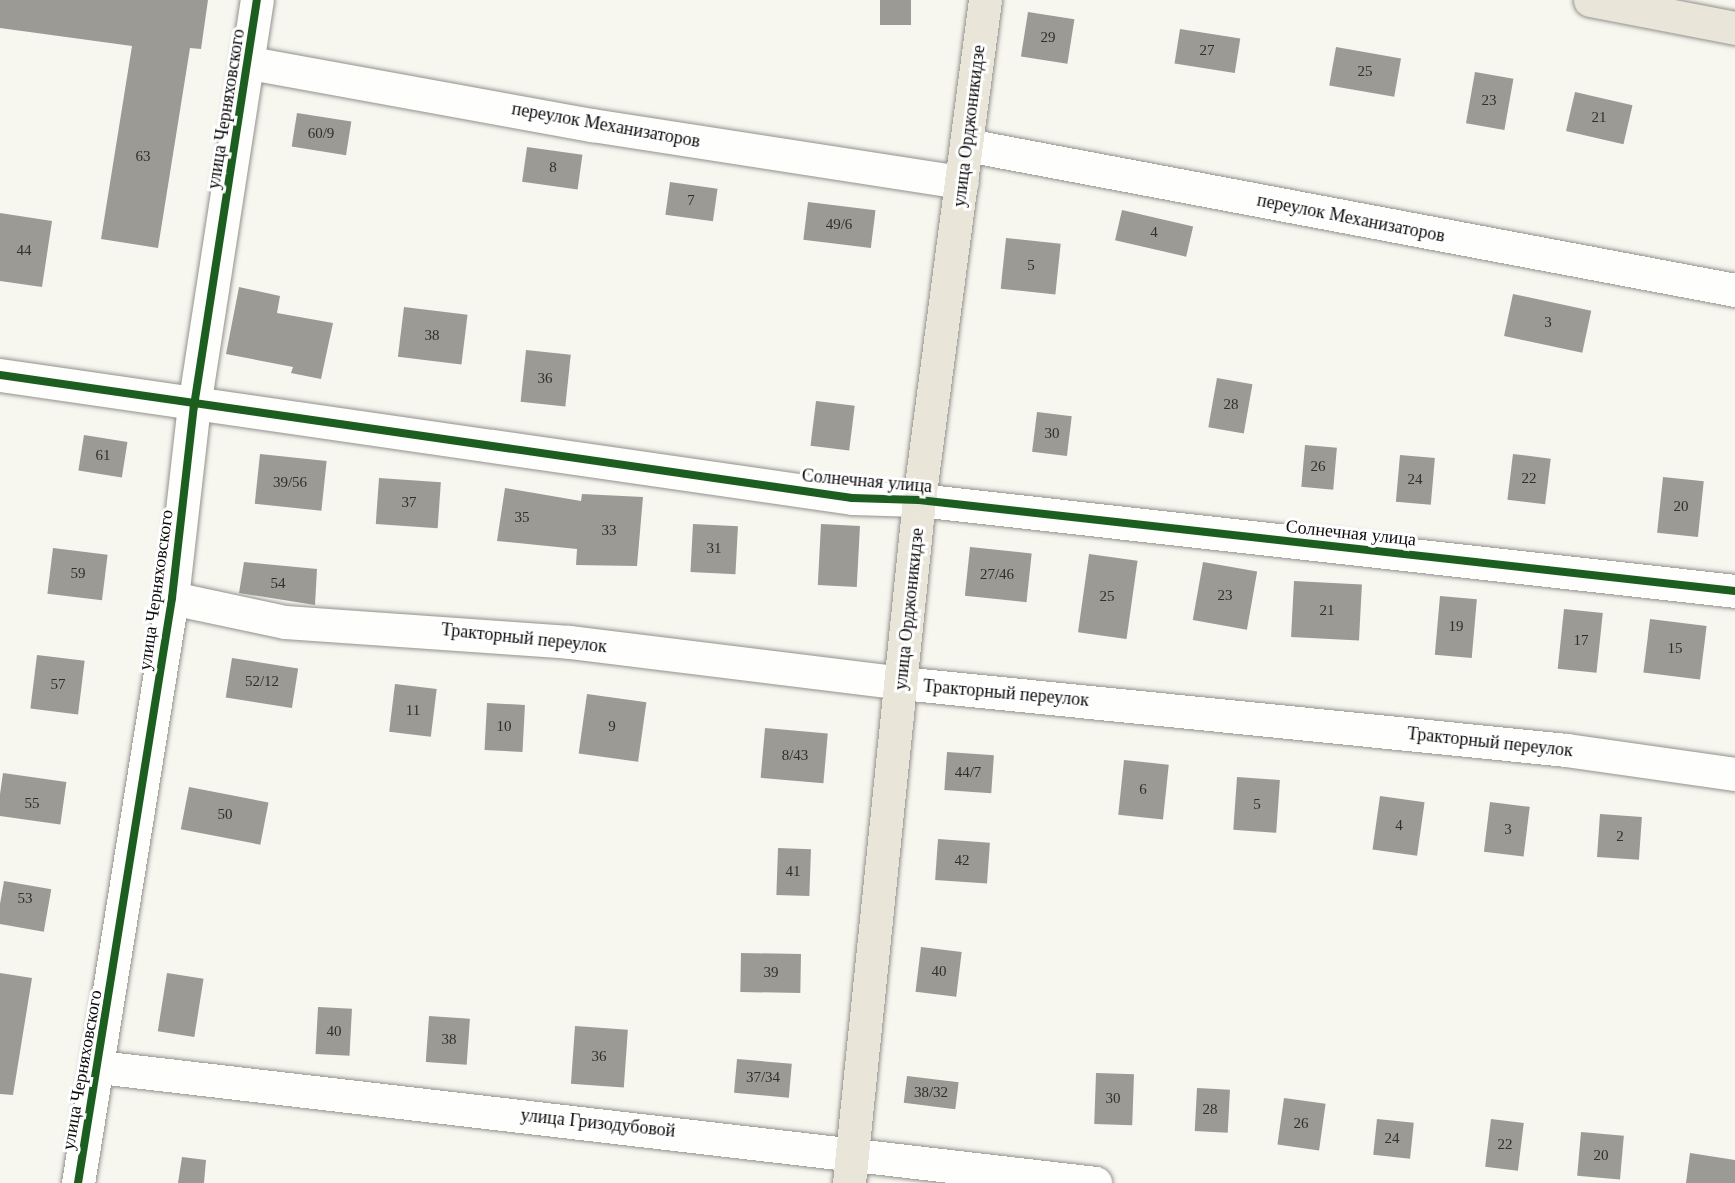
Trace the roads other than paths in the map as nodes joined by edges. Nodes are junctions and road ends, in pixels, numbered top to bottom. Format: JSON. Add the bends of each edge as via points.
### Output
{"nodes":[{"id":1,"x":257,"y":0,"type":"edge"},
{"id":2,"x":985,"y":0,"type":"edge"},
{"id":3,"x":1590,"y":0,"type":"edge"},
{"id":4,"x":1735,"y":28,"type":"edge"},
{"id":5,"x":250,"y":63,"type":"junction"},
{"id":6,"x":967,"y":145,"type":"junction"},
{"id":7,"x":962,"y":182,"type":"junction"},
{"id":8,"x":1735,"y":290,"type":"edge"},
{"id":9,"x":0,"y":375,"type":"edge"},
{"id":10,"x":194,"y":406,"type":"junction"},
{"id":11,"x":919,"y":500,"type":"junction"},
{"id":12,"x":1735,"y":591,"type":"edge"},
{"id":13,"x":172,"y":598,"type":"junction"},
{"id":14,"x":902,"y":683,"type":"junction"},
{"id":15,"x":1735,"y":774,"type":"edge"},
{"id":16,"x":99,"y":1067,"type":"junction"},
{"id":17,"x":851,"y":1167,"type":"edge"},
{"id":18,"x":78,"y":1183,"type":"edge"},
{"id":19,"x":1095,"y":1183,"type":"edge"}],
"edges":[{"from":1,"to":5,"type":"street","name":"улица Черняховского"},
{"from":2,"to":6,"type":"main road","name":"улица Орджоникидзе"},
{"from":3,"to":4,"type":"main road"},
{"from":5,"to":7,"type":"street","name":"переулок Механизаторов","via":[[592,124]]},
{"from":5,"to":10,"type":"street","name":"улица Черняховского"},
{"from":6,"to":7,"type":"main road","name":"улица Орджоникидзе"},
{"from":6,"to":8,"type":"street","name":"переулок Механизаторов"},
{"from":7,"to":11,"type":"main road","name":"улица Орджоникидзе"},
{"from":9,"to":10,"type":"street","name":"Солнечная улица"},
{"from":10,"to":11,"type":"street","name":"Солнечная улица","via":[[852,498]]},
{"from":10,"to":13,"type":"street","name":"улица Черняховского"},
{"from":11,"to":12,"type":"street","name":"Солнечная улица"},
{"from":11,"to":14,"type":"main road","name":"улица Орджоникидзе"},
{"from":13,"to":14,"type":"street","name":"Тракторный переулок","via":[[285,622],[569,642]]},
{"from":13,"to":16,"type":"street","name":"улица Черняховского"},
{"from":14,"to":15,"type":"street","name":"Тракторный переулок","via":[[1566,750]]},
{"from":14,"to":17,"type":"main road","name":"улица Орджоникидзе"},
{"from":16,"to":17,"type":"street","name":"улица Гризодубовой"},
{"from":16,"to":18,"type":"street","name":"улица Черняховского"},
{"from":17,"to":19,"type":"street","name":"улица Гризодубовой"}]}
